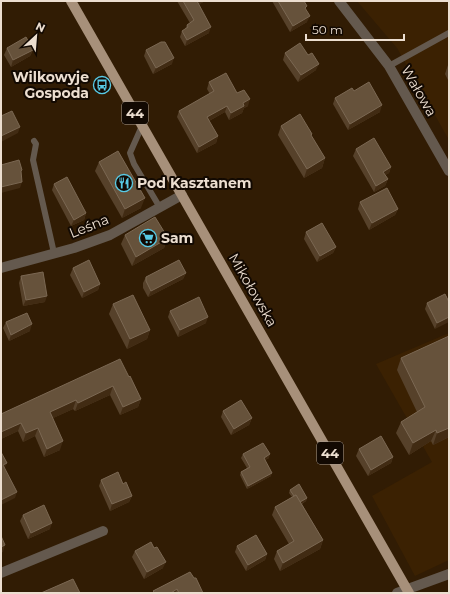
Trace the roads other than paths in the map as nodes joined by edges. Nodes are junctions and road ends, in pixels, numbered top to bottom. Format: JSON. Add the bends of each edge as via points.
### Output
{"nodes":[{"id":1,"x":71,"y":1,"type":"edge"},
{"id":2,"x":339,"y":1,"type":"edge"},
{"id":3,"x":449,"y":33,"type":"edge"},
{"id":4,"x":389,"y":66,"type":"junction"},
{"id":5,"x":142,"y":126,"type":"junction"},
{"id":6,"x":34,"y":141,"type":"dead end"},
{"id":7,"x":449,"y":171,"type":"edge"},
{"id":8,"x":182,"y":195,"type":"junction"},
{"id":9,"x":159,"y":206,"type":"junction"},
{"id":10,"x":54,"y":253,"type":"junction"},
{"id":11,"x":1,"y":268,"type":"edge"},
{"id":12,"x":103,"y":531,"type":"dead end"},
{"id":13,"x":1,"y":573,"type":"edge"},
{"id":14,"x":449,"y":574,"type":"edge"},
{"id":15,"x":408,"y":591,"type":"edge"},
{"id":16,"x":397,"y":593,"type":"edge"}],
"edges":[{"from":1,"to":5,"type":"main road","name":"Mikołowska","number":"44"},
{"from":2,"to":4,"type":"street","name":"Wałowa"},
{"from":3,"to":4,"type":"lane","name":"Wałowa"},
{"from":4,"to":7,"type":"street","name":"Wałowa"},
{"from":5,"to":8,"type":"main road","name":"Mikołowska","number":"44"},
{"from":5,"to":9,"type":"lane","via":[[130,153]]},
{"from":6,"to":10,"type":"lane","via":[[36,144],[33,160]]},
{"from":8,"to":9,"type":"street","name":"Leśna"},
{"from":8,"to":15,"type":"main road","name":"Mikołowska","number":"44"},
{"from":9,"to":10,"type":"street","name":"Leśna","via":[[110,235]]},
{"from":10,"to":11,"type":"street","name":"Leśna"},
{"from":12,"to":13,"type":"street"},
{"from":14,"to":15,"type":"street"},
{"from":15,"to":16,"type":"street"}]}
